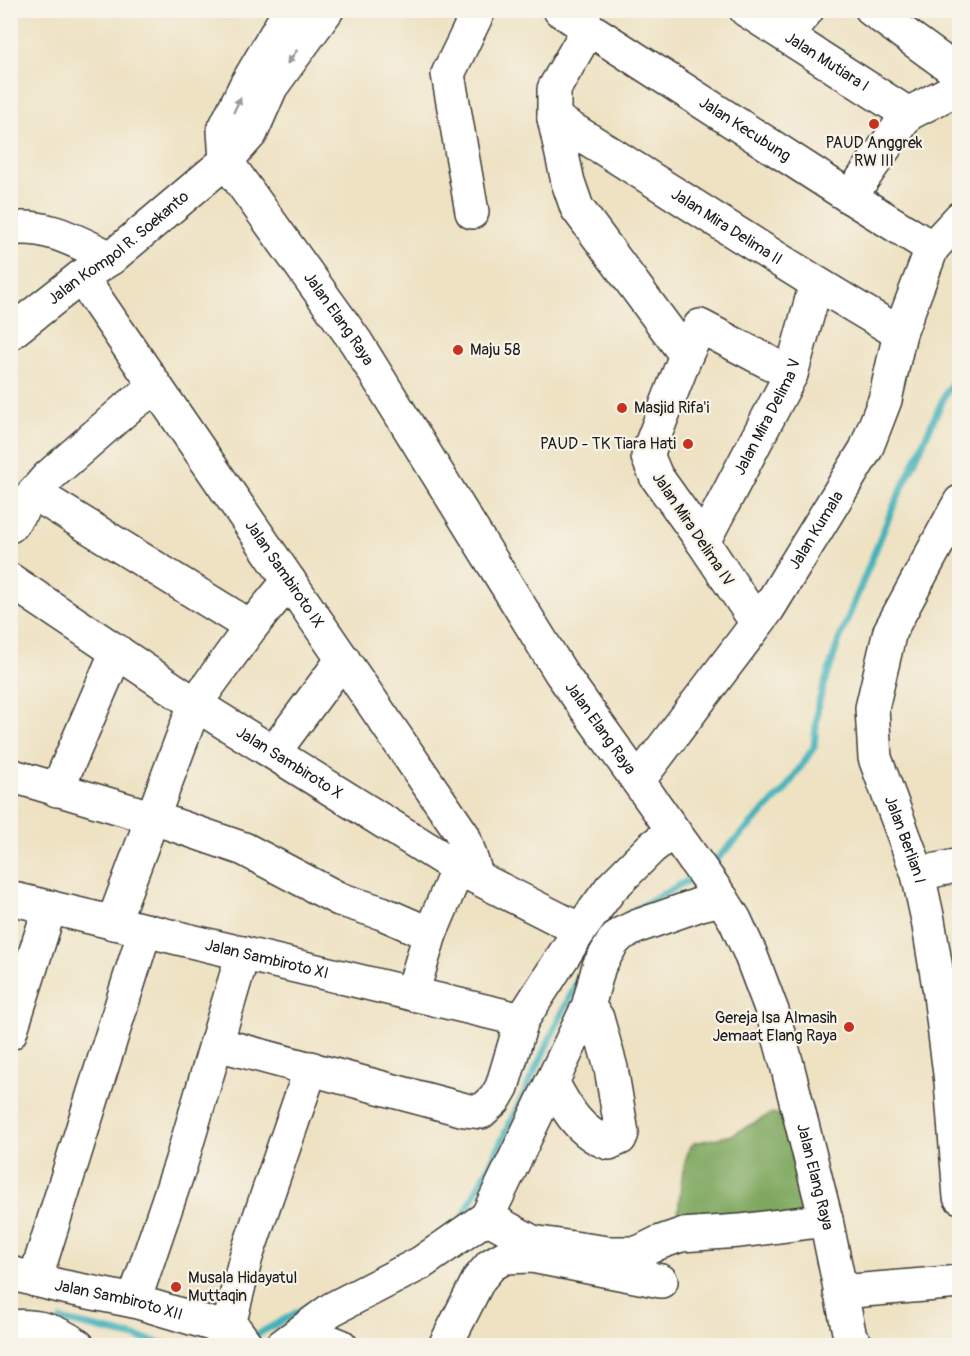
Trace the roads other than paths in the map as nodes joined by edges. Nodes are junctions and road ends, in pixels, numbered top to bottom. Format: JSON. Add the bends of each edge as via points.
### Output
{"nodes":[{"id":1,"x":290,"y":10,"type":"edge"},
{"id":2,"x":327,"y":10,"type":"edge"},
{"id":3,"x":480,"y":10,"type":"edge"},
{"id":4,"x":560,"y":10,"type":"edge"},
{"id":5,"x":746,"y":10,"type":"edge"},
{"id":6,"x":873,"y":10,"type":"edge"},
{"id":7,"x":797,"y":23,"type":"edge"},
{"id":8,"x":589,"y":28,"type":"junction"},
{"id":9,"x":960,"y":74,"type":"edge"},
{"id":10,"x":960,"y":87,"type":"edge"},
{"id":11,"x":908,"y":114,"type":"junction"},
{"id":12,"x":554,"y":118,"type":"junction"},
{"id":13,"x":226,"y":160,"type":"junction"},
{"id":14,"x":850,"y":197,"type":"junction"},
{"id":15,"x":472,"y":212,"type":"dead end"},
{"id":16,"x":960,"y":218,"type":"edge"},
{"id":17,"x":10,"y":229,"type":"edge"},
{"id":18,"x":932,"y":248,"type":"junction"},
{"id":19,"x":111,"y":258,"type":"junction"},
{"id":20,"x":81,"y":277,"type":"junction"},
{"id":21,"x":816,"y":284,"type":"junction"},
{"id":22,"x":649,"y":302,"type":"junction"},
{"id":23,"x":700,"y":326,"type":"junction"},
{"id":24,"x":10,"y":333,"type":"edge"},
{"id":25,"x":900,"y":333,"type":"junction"},
{"id":26,"x":686,"y":355,"type":"junction"},
{"id":27,"x":791,"y":374,"type":"junction"},
{"id":28,"x":155,"y":387,"type":"junction"},
{"id":29,"x":34,"y":493,"type":"junction"},
{"id":30,"x":960,"y":502,"type":"edge"},
{"id":31,"x":10,"y":526,"type":"edge"},
{"id":32,"x":703,"y":542,"type":"junction"},
{"id":33,"x":10,"y":580,"type":"edge"},
{"id":34,"x":289,"y":581,"type":"junction"},
{"id":35,"x":756,"y":623,"type":"junction"},
{"id":36,"x":251,"y":627,"type":"junction"},
{"id":37,"x":117,"y":651,"type":"junction"},
{"id":38,"x":343,"y":659,"type":"junction"},
{"id":39,"x":195,"y":704,"type":"junction"},
{"id":40,"x":274,"y":752,"type":"junction"},
{"id":41,"x":10,"y":775,"type":"edge"},
{"id":42,"x":638,"y":781,"type":"junction"},
{"id":43,"x":57,"y":790,"type":"junction"},
{"id":44,"x":154,"y":818,"type":"junction"},
{"id":45,"x":680,"y":840,"type":"junction"},
{"id":46,"x":960,"y":865,"type":"edge"},
{"id":47,"x":467,"y":872,"type":"junction"},
{"id":48,"x":918,"y":874,"type":"junction"},
{"id":49,"x":717,"y":891,"type":"junction"},
{"id":50,"x":10,"y":897,"type":"edge"},
{"id":51,"x":50,"y":907,"type":"junction"},
{"id":52,"x":113,"y":923,"type":"junction"},
{"id":53,"x":145,"y":930,"type":"junction"},
{"id":54,"x":580,"y":930,"type":"junction"},
{"id":55,"x":430,"y":934,"type":"junction"},
{"id":56,"x":243,"y":953,"type":"junction"},
{"id":57,"x":412,"y":994,"type":"junction"},
{"id":58,"x":588,"y":1007,"type":"junction"},
{"id":59,"x":522,"y":1020,"type":"junction"},
{"id":60,"x":10,"y":1033,"type":"edge"},
{"id":61,"x":217,"y":1044,"type":"junction"},
{"id":62,"x":311,"y":1068,"type":"junction"},
{"id":63,"x":552,"y":1082,"type":"junction"},
{"id":64,"x":960,"y":1197,"type":"edge"},
{"id":65,"x":487,"y":1217,"type":"junction"},
{"id":66,"x":826,"y":1220,"type":"junction"},
{"id":67,"x":23,"y":1276,"type":"edge"},
{"id":68,"x":661,"y":1281,"type":"dead end"},
{"id":69,"x":960,"y":1282,"type":"edge"},
{"id":70,"x":840,"y":1292,"type":"junction"},
{"id":71,"x":134,"y":1301,"type":"junction"},
{"id":72,"x":10,"y":1327,"type":"edge"},
{"id":73,"x":237,"y":1336,"type":"edge"},
{"id":74,"x":850,"y":1343,"type":"edge"},
{"id":75,"x":78,"y":1346,"type":"edge"},
{"id":76,"x":282,"y":1346,"type":"edge"},
{"id":77,"x":445,"y":1346,"type":"edge"}],
"edges":[{"from":13,"to":1,"type":"street","one_way":true,"via":[[224,130]]},
{"from":2,"to":13,"type":"street","name":"Jalan Kompol R. Soekanto","one_way":true,"via":[[271,87],[251,133]]},
{"from":3,"to":15,"type":"street","via":[[448,74]]},
{"from":4,"to":8,"type":"street","name":"Jalan Kecubung"},
{"from":5,"to":7,"type":"street","name":"Jalan Mutiara I"},
{"from":6,"to":9,"type":"street"},
{"from":7,"to":11,"type":"street","name":"Jalan Mutiara I"},
{"from":8,"to":12,"type":"street","via":[[554,89]]},
{"from":8,"to":14,"type":"street","name":"Jalan Kecubung"},
{"from":10,"to":11,"type":"street"},
{"from":11,"to":14,"type":"street"},
{"from":12,"to":21,"type":"street","name":"Jalan Mira Delima II"},
{"from":12,"to":22,"type":"street","via":[[578,208]]},
{"from":13,"to":19,"type":"street","name":"Jalan Kompol R. Soekanto"},
{"from":13,"to":42,"type":"street","name":"Jalan Elang Raya","via":[[356,342],[561,673]]},
{"from":14,"to":18,"type":"street","name":"Jalan Kecubung"},
{"from":16,"to":18,"type":"street"},
{"from":17,"to":19,"type":"street","via":[[26,226],[46,230]]},
{"from":18,"to":25,"type":"street","name":"Jalan Kumala"},
{"from":19,"to":20,"type":"street","name":"Jalan Kompol R. Soekanto"},
{"from":20,"to":24,"type":"street","name":"Jalan Kompol R. Soekanto"},
{"from":20,"to":28,"type":"street","name":"Jalan Sambiroto IX"},
{"from":21,"to":25,"type":"street","name":"Jalan Mira Delima II"},
{"from":21,"to":27,"type":"street","name":"Jalan Mira Delima V"},
{"from":22,"to":23,"type":"street"},
{"from":22,"to":26,"type":"street"},
{"from":23,"to":26,"type":"street","name":"Jalan Mira Delima IV"},
{"from":23,"to":27,"type":"street"},
{"from":25,"to":35,"type":"street","name":"Jalan Kumala","via":[[885,400],[866,449]]},
{"from":26,"to":32,"type":"street","name":"Jalan Mira Delima IV","via":[[648,457],[656,476]]},
{"from":27,"to":32,"type":"street","name":"Jalan Mira Delima V"},
{"from":28,"to":29,"type":"street"},
{"from":28,"to":34,"type":"street","name":"Jalan Sambiroto IX"},
{"from":29,"to":31,"type":"street"},
{"from":29,"to":36,"type":"street"},
{"from":30,"to":48,"type":"street","name":"Jalan Berlian I","via":[[890,631],[872,708],[874,758]]},
{"from":32,"to":35,"type":"street","name":"Jalan Mira Delima IV"},
{"from":33,"to":37,"type":"street","name":"Jalan Sambiroto X"},
{"from":34,"to":36,"type":"street"},
{"from":34,"to":38,"type":"street","name":"Jalan Sambiroto IX"},
{"from":35,"to":42,"type":"street","name":"Jalan Kumala"},
{"from":36,"to":39,"type":"street"},
{"from":37,"to":39,"type":"street","name":"Jalan Sambiroto X"},
{"from":37,"to":43,"type":"street"},
{"from":38,"to":40,"type":"street"},
{"from":38,"to":47,"type":"street","name":"Jalan Sambiroto IX","via":[[463,835]]},
{"from":39,"to":40,"type":"street","name":"Jalan Sambiroto X"},
{"from":39,"to":44,"type":"street"},
{"from":40,"to":47,"type":"street","name":"Jalan Sambiroto X"},
{"from":41,"to":43,"type":"street"},
{"from":42,"to":45,"type":"street","name":"Jalan Elang Raya"},
{"from":43,"to":44,"type":"street"},
{"from":44,"to":52,"type":"street"},
{"from":44,"to":55,"type":"street","via":[[244,849],[339,899]]},
{"from":45,"to":49,"type":"street","name":"Jalan Elang Raya"},
{"from":45,"to":54,"type":"street","via":[[651,848],[611,888]]},
{"from":46,"to":48,"type":"street"},
{"from":47,"to":54,"type":"street","name":"Jalan Sambiroto X"},
{"from":47,"to":55,"type":"street"},
{"from":48,"to":64,"type":"street","name":"Jalan Berlian I","via":[[939,987]]},
{"from":49,"to":58,"type":"street","via":[[701,903],[621,934],[599,966]]},
{"from":49,"to":66,"type":"street","name":"Jalan Elang Raya","via":[[735,920],[772,1011]]},
{"from":50,"to":51,"type":"street","name":"Jalan Sambiroto XI"},
{"from":51,"to":52,"type":"street","name":"Jalan Sambiroto XI"},
{"from":51,"to":60,"type":"street"},
{"from":52,"to":53,"type":"street","name":"Jalan Sambiroto XI"},
{"from":53,"to":56,"type":"street","name":"Jalan Sambiroto XI"},
{"from":53,"to":67,"type":"street"},
{"from":54,"to":59,"type":"street"},
{"from":55,"to":57,"type":"street"},
{"from":56,"to":57,"type":"street","name":"Jalan Sambiroto XI"},
{"from":56,"to":61,"type":"street"},
{"from":57,"to":59,"type":"street","name":"Jalan Sambiroto XI"},
{"from":58,"to":63,"type":"street"},
{"from":58,"to":63,"type":"street","via":[[597,1018],[611,1068],[620,1138],[609,1143],[585,1131],[566,1109]]},
{"from":59,"to":62,"type":"street","via":[[502,1088],[481,1112]]},
{"from":61,"to":62,"type":"street"},
{"from":61,"to":71,"type":"street"},
{"from":62,"to":73,"type":"street","via":[[249,1248]]},
{"from":63,"to":65,"type":"street"},
{"from":65,"to":66,"type":"street","via":[[532,1242],[608,1253],[638,1252],[681,1235]]},
{"from":65,"to":76,"type":"street","via":[[421,1263],[332,1309]]},
{"from":66,"to":70,"type":"street","name":"Jalan Elang Raya"},
{"from":67,"to":71,"type":"street","name":"Jalan Sambiroto XII"},
{"from":68,"to":77,"type":"street","via":[[532,1256],[505,1257],[479,1279]]},
{"from":69,"to":70,"type":"street"},
{"from":70,"to":74,"type":"street","name":"Jalan Elang Raya"},
{"from":71,"to":73,"type":"street","name":"Jalan Sambiroto XII"},
{"from":72,"to":75,"type":"street","via":[[47,1329]]}]}
